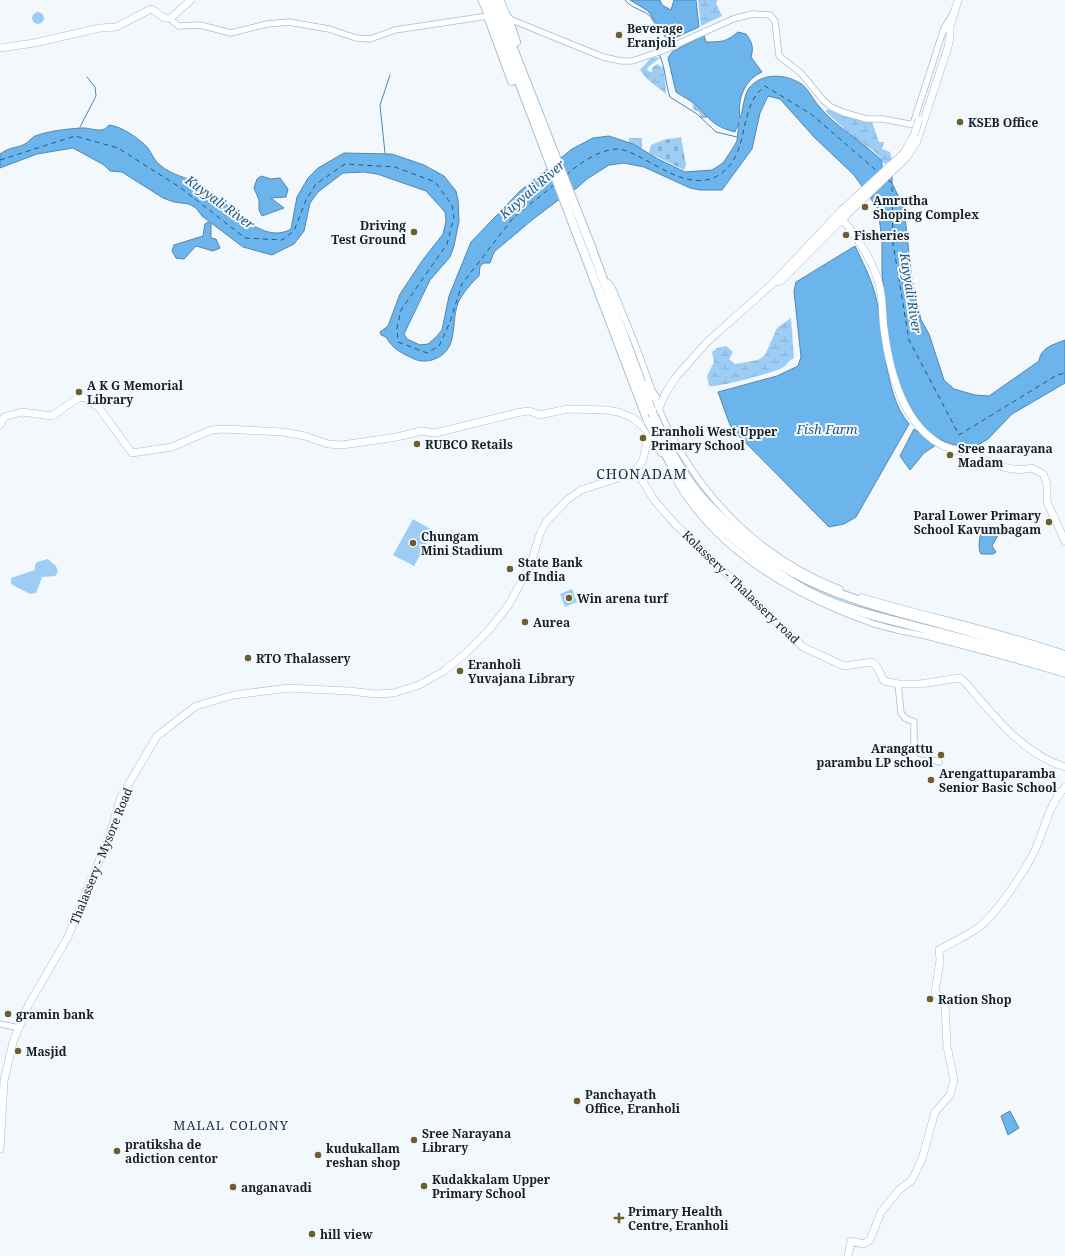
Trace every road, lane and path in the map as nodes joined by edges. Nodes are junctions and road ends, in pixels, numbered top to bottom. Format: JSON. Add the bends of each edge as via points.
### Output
{"nodes":[{"id":1,"x":191,"y":0,"type":"edge"},
{"id":2,"x":481,"y":0,"type":"edge"},
{"id":3,"x":488,"y":0,"type":"edge"},
{"id":4,"x":494,"y":0,"type":"edge"},
{"id":5,"x":501,"y":0,"type":"edge"},
{"id":6,"x":958,"y":0,"type":"edge"},
{"id":7,"x":955,"y":12,"type":"junction"},
{"id":8,"x":488,"y":16,"type":"junction"},
{"id":9,"x":171,"y":18,"type":"junction"},
{"id":10,"x":506,"y":18,"type":"junction"},
{"id":11,"x":0,"y":48,"type":"edge"},
{"id":12,"x":526,"y":105,"type":"junction"},
{"id":13,"x":540,"y":118,"type":"junction"},
{"id":14,"x":918,"y":124,"type":"junction"},
{"id":15,"x":839,"y":217,"type":"junction"},
{"id":16,"x":603,"y":280,"type":"junction"},
{"id":17,"x":597,"y":288,"type":"junction"},
{"id":18,"x":636,"y":368,"type":"junction"},
{"id":19,"x":634,"y":386,"type":"junction"},
{"id":20,"x":654,"y":397,"type":"junction"},
{"id":21,"x":639,"y":407,"type":"junction"},
{"id":22,"x":655,"y":410,"type":"junction"},
{"id":23,"x":0,"y":425,"type":"edge"},
{"id":24,"x":655,"y":432,"type":"junction"},
{"id":25,"x":636,"y":470,"type":"junction"},
{"id":26,"x":1065,"y":541,"type":"edge"},
{"id":27,"x":1065,"y":654,"type":"edge"},
{"id":28,"x":1065,"y":660,"type":"edge"},
{"id":29,"x":1065,"y":668,"type":"edge"},
{"id":30,"x":1065,"y":674,"type":"edge"},
{"id":31,"x":898,"y":684,"type":"junction"},
{"id":32,"x":939,"y":762,"type":"dead end"},
{"id":33,"x":1065,"y":767,"type":"edge"},
{"id":34,"x":1065,"y":787,"type":"edge"},
{"id":35,"x":0,"y":1024,"type":"edge"},
{"id":36,"x":19,"y":1028,"type":"junction"},
{"id":37,"x":0,"y":1150,"type":"edge"},
{"id":38,"x":848,"y":1256,"type":"edge"}],
"edges":[{"from":1,"to":9,"type":"main road"},
{"from":2,"to":8,"type":"street"},
{"from":3,"to":12,"type":"highway"},
{"from":4,"to":13,"type":"highway"},
{"from":5,"to":10,"type":"street"},
{"from":6,"to":7,"type":"main road"},
{"from":7,"to":14,"type":"main road"},
{"from":7,"to":14,"type":"street","via":[[944,28]]},
{"from":8,"to":9,"type":"street","via":[[395,30],[370,39],[289,22],[267,24],[231,33],[200,25],[179,26]]},
{"from":8,"to":12,"type":"highway","via":[[516,92]]},
{"from":9,"to":11,"type":"main road","via":[[162,17],[151,10],[116,27]]},
{"from":10,"to":13,"type":"highway","via":[[539,100]]},
{"from":10,"to":14,"type":"street","via":[[603,57],[632,61],[662,51],[733,19],[752,14],[770,16],[775,20],[779,56],[801,73],[831,107],[867,119],[883,118]]},
{"from":12,"to":17,"type":"highway"},
{"from":13,"to":16,"type":"highway"},
{"from":14,"to":15,"type":"main road","bridge":true,"via":[[904,153],[850,202]]},
{"from":14,"to":15,"type":"main road","via":[[916,144],[907,157],[867,196]]},
{"from":15,"to":22,"type":"main road","via":[[707,342],[676,376]]},
{"from":15,"to":26,"type":"main road","via":[[857,236],[878,280],[889,354],[903,403],[910,415],[931,438],[944,447],[966,452],[1010,469],[1032,468],[1043,474],[1047,484],[1047,502]]},
{"from":16,"to":18,"type":"highway"},
{"from":16,"to":20,"type":"street","via":[[610,284],[614,292]]},
{"from":17,"to":19,"type":"highway"},
{"from":17,"to":21,"type":"street"},
{"from":18,"to":20,"type":"highway"},
{"from":18,"to":22,"type":"highway"},
{"from":19,"to":21,"type":"highway"},
{"from":19,"to":24,"type":"highway","bridge":true},
{"from":20,"to":22,"type":"street"},
{"from":21,"to":24,"type":"street"},
{"from":22,"to":24,"type":"highway","bridge":true},
{"from":22,"to":24,"type":"main road"},
{"from":22,"to":27,"type":"street","via":[[708,493],[735,521],[783,561],[854,595],[1001,634]]},
{"from":23,"to":24,"type":"main road","via":[[4,417],[22,412],[52,416],[78,398],[85,397],[99,408],[132,453],[172,447],[211,430],[283,432],[306,436],[328,444],[342,444],[421,431],[435,433],[521,412],[530,411],[543,415],[567,409],[618,412]]},
{"from":24,"to":25,"type":"main road"},
{"from":24,"to":28,"type":"highway","via":[[699,494],[764,554],[793,573],[830,591],[869,604]]},
{"from":24,"to":29,"type":"highway","via":[[670,463],[693,498],[757,559],[814,594],[862,612],[1009,650]]},
{"from":24,"to":30,"type":"street","via":[[684,493],[703,519],[744,557],[798,592],[867,622],[1009,657]]},
{"from":25,"to":31,"type":"main road","name":"Kolassery - Thalassery road","via":[[654,500],[675,524],[804,647],[844,666],[872,662],[884,681]]},
{"from":25,"to":36,"type":"main road","name":"Thalassery - Mysore Road","via":[[581,490],[557,509],[546,522],[530,566],[508,606],[465,654],[444,671],[419,685],[394,694],[288,688],[234,695],[196,706],[156,736],[122,797],[110,834],[68,937],[29,1004]]},
{"from":31,"to":32,"type":"street","via":[[901,713],[914,722],[914,758]]},
{"from":31,"to":33,"type":"main road","name":"Kolassery - Thalassery road","via":[[920,684],[959,678],[1018,739],[1052,763]]},
{"from":34,"to":38,"type":"main road","via":[[1046,816],[1035,850],[1003,901],[980,927],[939,950],[935,992],[945,1004],[947,1046],[954,1080],[950,1095],[935,1112],[922,1159],[912,1180],[899,1190],[881,1212],[869,1241],[863,1244],[851,1241]]},
{"from":35,"to":36,"type":"street"},
{"from":36,"to":37,"type":"main road","name":"Thalassery - Mysore Road","via":[[4,1081]]}]}
